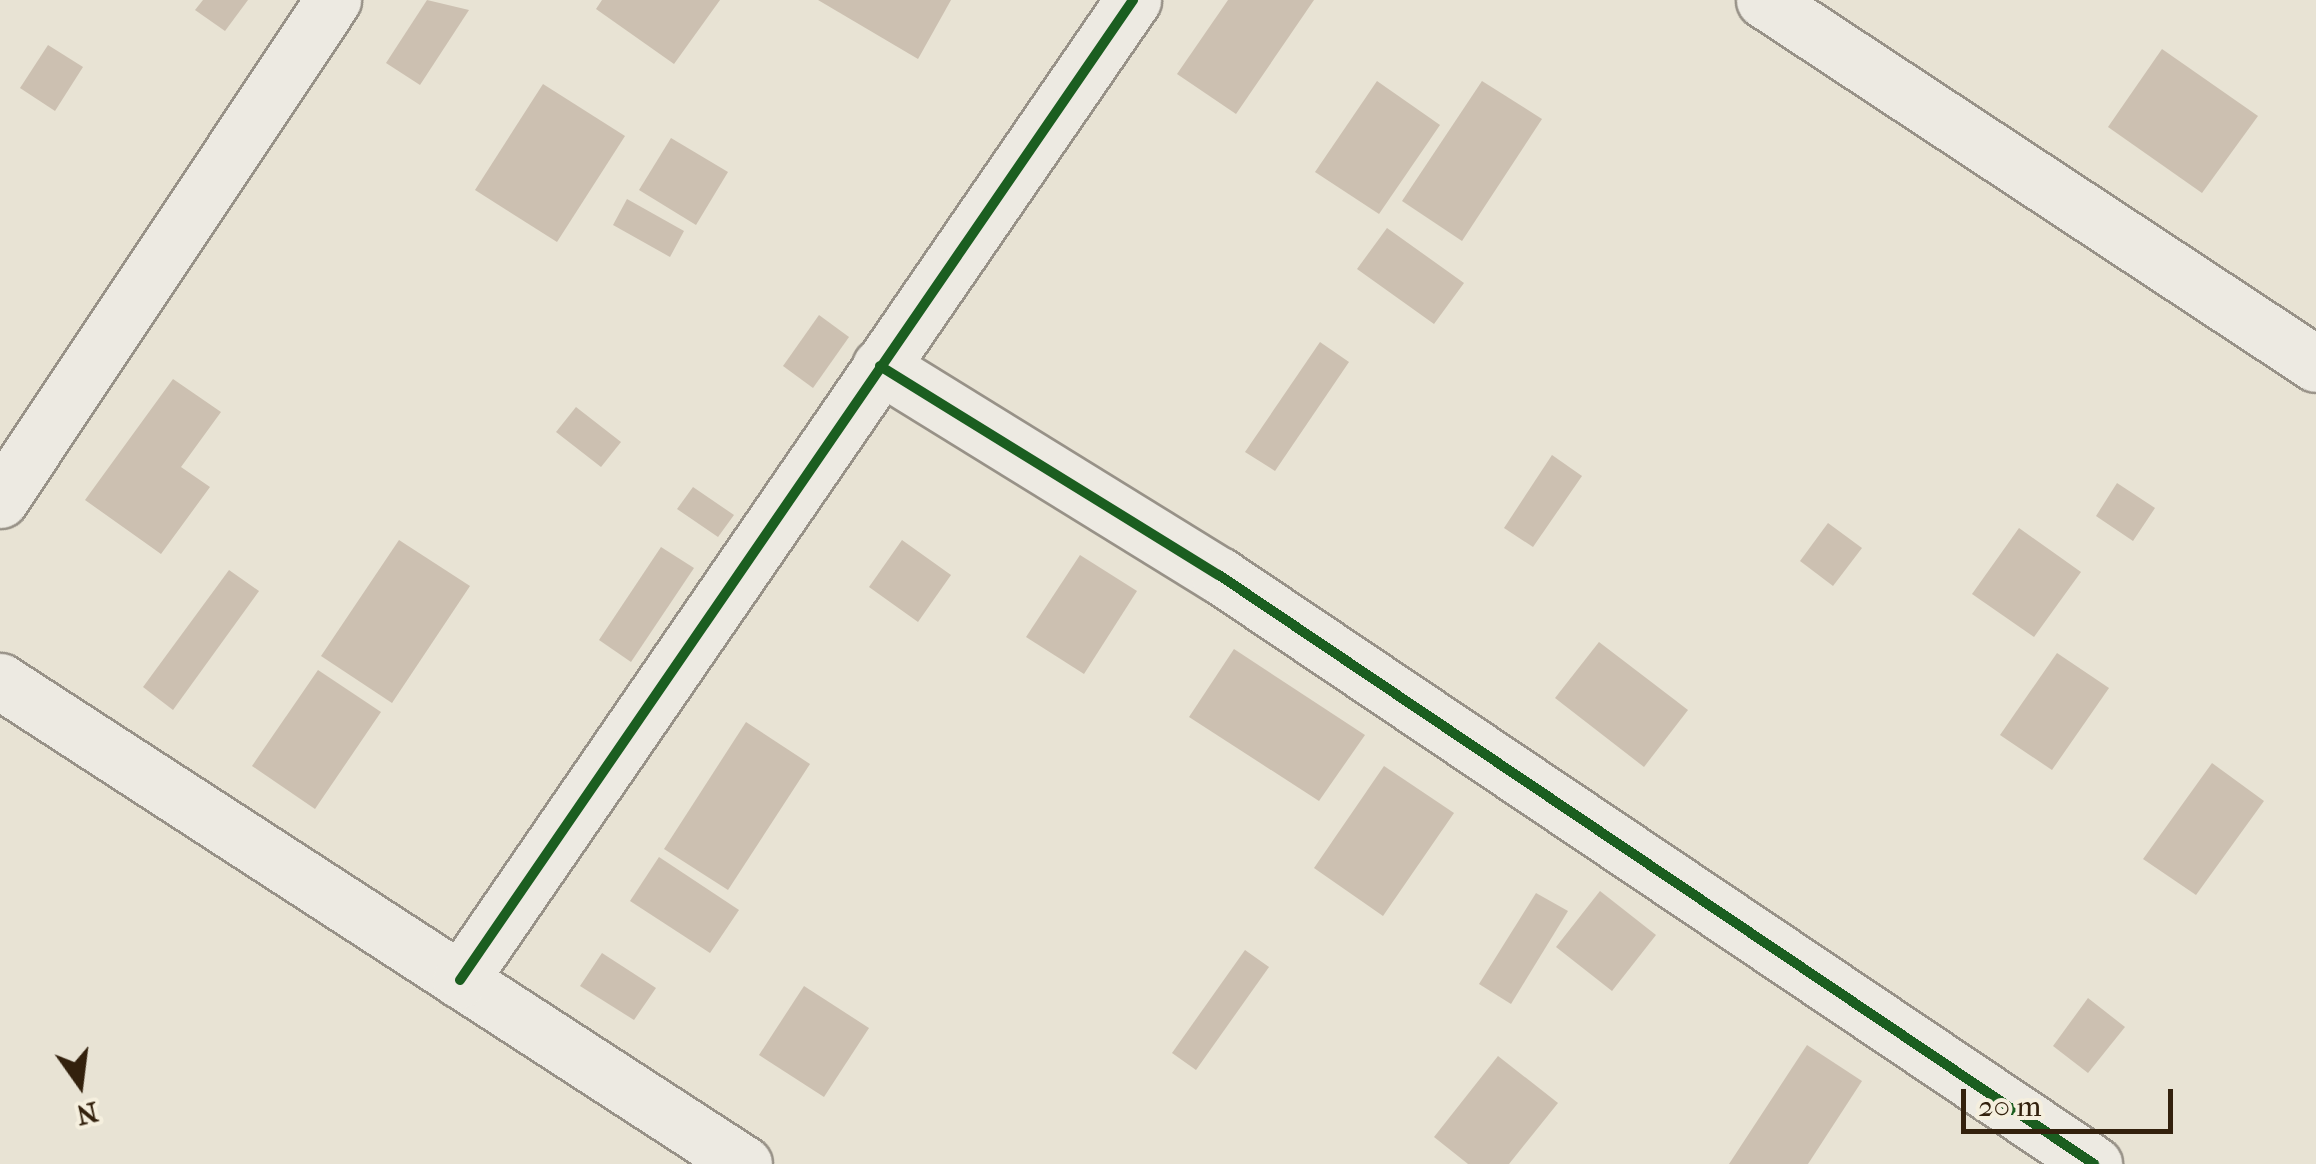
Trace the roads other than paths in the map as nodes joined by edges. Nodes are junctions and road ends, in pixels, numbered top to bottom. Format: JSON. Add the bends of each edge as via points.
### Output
{"nodes":[{"id":1,"x":333,"y":0,"type":"edge"},
{"id":2,"x":1133,"y":0,"type":"edge"},
{"id":3,"x":1764,"y":0,"type":"edge"},
{"id":4,"x":2316,"y":364,"type":"edge"},
{"id":5,"x":880,"y":366,"type":"junction"},
{"id":6,"x":0,"y":500,"type":"edge"},
{"id":7,"x":0,"y":681,"type":"edge"},
{"id":8,"x":460,"y":980,"type":"junction"},
{"id":9,"x":744,"y":1164,"type":"edge"},
{"id":10,"x":2094,"y":1164,"type":"edge"}],
"edges":[{"from":1,"to":6,"type":"street"},
{"from":2,"to":5,"type":"street"},
{"from":3,"to":4,"type":"street"},
{"from":5,"to":8,"type":"street"},
{"from":5,"to":10,"type":"street","via":[[1219,575]]},
{"from":7,"to":8,"type":"street"},
{"from":8,"to":9,"type":"street"}]}
